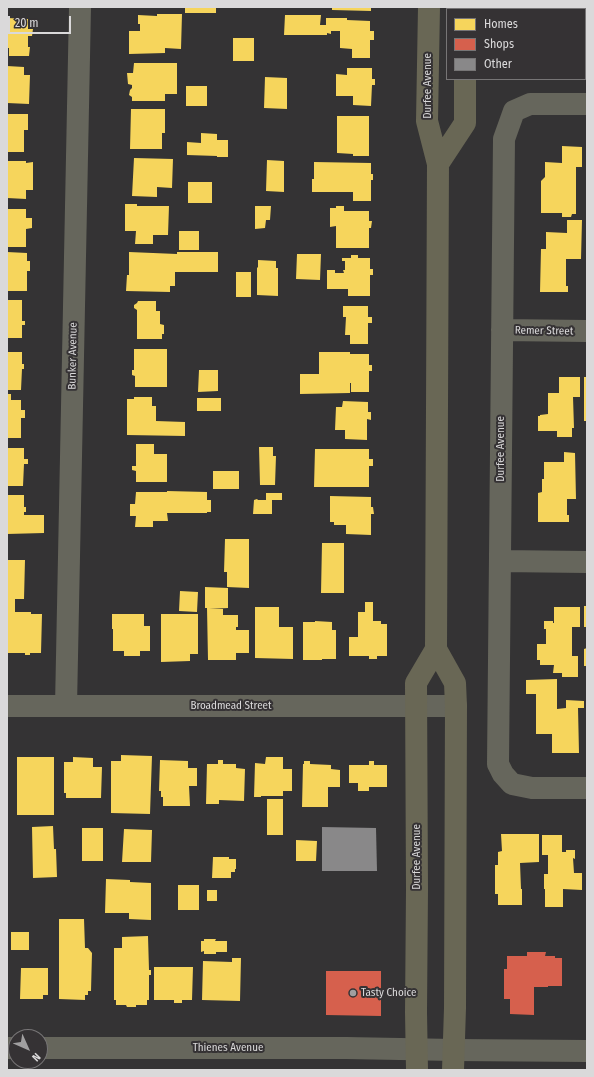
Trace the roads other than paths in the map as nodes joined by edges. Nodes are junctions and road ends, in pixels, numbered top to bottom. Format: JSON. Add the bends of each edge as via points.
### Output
{"nodes":[{"id":1,"x":80,"y":7,"type":"edge"},
{"id":2,"x":428,"y":7,"type":"edge"},
{"id":3,"x":465,"y":80,"type":"edge"},
{"id":4,"x":587,"y":104,"type":"edge"},
{"id":5,"x":438,"y":164,"type":"junction"},
{"id":6,"x":502,"y":330,"type":"junction"},
{"id":7,"x":587,"y":331,"type":"edge"},
{"id":8,"x":500,"y":561,"type":"junction"},
{"id":9,"x":587,"y":562,"type":"edge"},
{"id":10,"x":436,"y":650,"type":"junction"},
{"id":11,"x":7,"y":706,"type":"edge"},
{"id":12,"x":66,"y":706,"type":"junction"},
{"id":13,"x":456,"y":706,"type":"junction"},
{"id":14,"x":416,"y":707,"type":"junction"},
{"id":15,"x":587,"y":788,"type":"edge"},
{"id":16,"x":48,"y":1048,"type":"edge"},
{"id":17,"x":587,"y":1051,"type":"edge"},
{"id":18,"x":417,"y":1060,"type":"edge"},
{"id":19,"x":454,"y":1060,"type":"edge"}],
"edges":[{"from":1,"to":12,"type":"street","name":"Bunker Avenue"},
{"from":2,"to":5,"type":"main road","name":"Durfee Avenue","via":[[428,121]]},
{"from":3,"to":5,"type":"main road","via":[[465,123]]},
{"from":4,"to":6,"type":"street","name":"Durfee Avenue","via":[[530,104],[514,112],[504,139]]},
{"from":5,"to":10,"type":"main road","name":"Durfee Avenue"},
{"from":6,"to":7,"type":"street","name":"Remer Street"},
{"from":6,"to":8,"type":"street","name":"Durfee Avenue"},
{"from":8,"to":9,"type":"street"},
{"from":8,"to":15,"type":"street","name":"Durfee Avenue","via":[[498,764],[502,774],[512,784],[532,788]]},
{"from":10,"to":13,"type":"main road","via":[[455,682]]},
{"from":10,"to":14,"type":"main road","name":"Durfee Avenue","via":[[416,683]]},
{"from":11,"to":12,"type":"street","name":"Broadmead Street"},
{"from":12,"to":14,"type":"street","name":"Broadmead Street"},
{"from":13,"to":14,"type":"street","name":"Broadmead Street"},
{"from":13,"to":19,"type":"main road"},
{"from":14,"to":18,"type":"main road","name":"Durfee Avenue"},
{"from":16,"to":18,"type":"street","name":"Thienes Avenue","via":[[346,1048]]},
{"from":17,"to":19,"type":"street"},
{"from":18,"to":19,"type":"street","name":"Thienes Avenue"}]}
